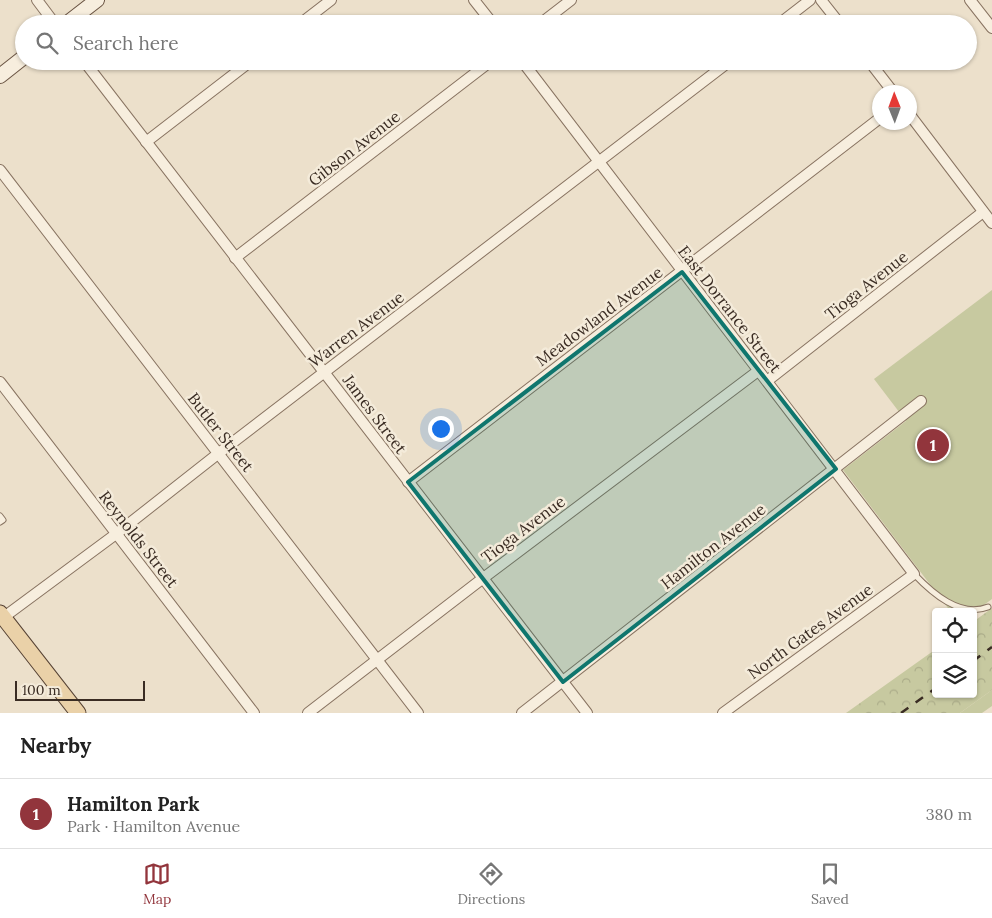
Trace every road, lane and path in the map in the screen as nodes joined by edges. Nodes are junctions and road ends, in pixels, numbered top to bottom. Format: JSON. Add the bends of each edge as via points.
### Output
{"nodes":[{"id":1,"x":37,"y":0,"type":"edge"},
{"id":2,"x":97,"y":0,"type":"edge"},
{"id":3,"x":331,"y":0,"type":"edge"},
{"id":4,"x":474,"y":0,"type":"edge"},
{"id":5,"x":571,"y":0,"type":"edge"},
{"id":6,"x":810,"y":0,"type":"edge"},
{"id":7,"x":821,"y":0,"type":"edge"},
{"id":8,"x":970,"y":0,"type":"edge"},
{"id":9,"x":48,"y":15,"type":"edge"},
{"id":10,"x":78,"y":15,"type":"edge"},
{"id":11,"x":312,"y":15,"type":"edge"},
{"id":12,"x":486,"y":15,"type":"edge"},
{"id":13,"x":552,"y":15,"type":"edge"},
{"id":14,"x":791,"y":15,"type":"edge"},
{"id":15,"x":833,"y":15,"type":"edge"},
{"id":16,"x":992,"y":28,"type":"edge"},
{"id":17,"x":15,"y":64,"type":"edge"},
{"id":18,"x":91,"y":70,"type":"edge"},
{"id":19,"x":239,"y":70,"type":"edge"},
{"id":20,"x":479,"y":70,"type":"edge"},
{"id":21,"x":529,"y":70,"type":"edge"},
{"id":22,"x":718,"y":70,"type":"edge"},
{"id":23,"x":875,"y":70,"type":"edge"},
{"id":24,"x":0,"y":76,"type":"edge"},
{"id":25,"x":887,"y":85,"type":"edge"},
{"id":26,"x":872,"y":124,"type":"edge"},
{"id":27,"x":917,"y":124,"type":"edge"},
{"id":28,"x":146,"y":142,"type":"junction"},
{"id":29,"x":599,"y":162,"type":"junction"},
{"id":30,"x":0,"y":170,"type":"edge"},
{"id":31,"x":983,"y":212,"type":"junction"},
{"id":32,"x":992,"y":222,"type":"edge"},
{"id":33,"x":235,"y":258,"type":"junction"},
{"id":34,"x":682,"y":272,"type":"junction"},
{"id":35,"x":758,"y":370,"type":"junction"},
{"id":36,"x":325,"y":372,"type":"junction"},
{"id":37,"x":767,"y":381,"type":"junction"},
{"id":38,"x":0,"y":382,"type":"edge"},
{"id":39,"x":921,"y":401,"type":"dead end"},
{"id":40,"x":219,"y":453,"type":"junction"},
{"id":41,"x":836,"y":469,"type":"junction"},
{"id":42,"x":408,"y":482,"type":"junction"},
{"id":43,"x":0,"y":516,"type":"edge"},
{"id":44,"x":0,"y":522,"type":"edge"},
{"id":45,"x":116,"y":534,"type":"junction"},
{"id":46,"x":914,"y":574,"type":"junction"},
{"id":47,"x":482,"y":579,"type":"junction"},
{"id":48,"x":988,"y":607,"type":"dead end"},
{"id":49,"x":1,"y":616,"type":"edge"},
{"id":50,"x":377,"y":660,"type":"junction"},
{"id":51,"x":563,"y":682,"type":"junction"},
{"id":52,"x":78,"y":713,"type":"edge"},
{"id":53,"x":254,"y":713,"type":"edge"},
{"id":54,"x":308,"y":713,"type":"edge"},
{"id":55,"x":418,"y":713,"type":"edge"},
{"id":56,"x":522,"y":713,"type":"edge"},
{"id":57,"x":587,"y":713,"type":"edge"},
{"id":58,"x":723,"y":713,"type":"edge"}],
"edges":[{"from":1,"to":9,"type":"street"},
{"from":2,"to":10,"type":"main road"},
{"from":3,"to":11,"type":"street"},
{"from":4,"to":12,"type":"street"},
{"from":5,"to":13,"type":"street"},
{"from":6,"to":14,"type":"street"},
{"from":7,"to":15,"type":"street"},
{"from":8,"to":16,"type":"street"},
{"from":17,"to":24,"type":"main road"},
{"from":18,"to":28,"type":"street","name":"James Street"},
{"from":19,"to":28,"type":"street"},
{"from":20,"to":33,"type":"street","name":"Gibson Avenue"},
{"from":21,"to":29,"type":"street","name":"East Dorrance Street"},
{"from":22,"to":29,"type":"street","name":"Warren Avenue"},
{"from":23,"to":25,"type":"street"},
{"from":26,"to":34,"type":"street","name":"Meadowland Avenue"},
{"from":27,"to":31,"type":"street"},
{"from":28,"to":33,"type":"street","name":"James Street"},
{"from":29,"to":34,"type":"street","name":"East Dorrance Street"},
{"from":29,"to":36,"type":"street","name":"Warren Avenue"},
{"from":30,"to":40,"type":"street","name":"Butler Street"},
{"from":31,"to":32,"type":"street"},
{"from":31,"to":37,"type":"street","name":"Tioga Avenue"},
{"from":33,"to":36,"type":"street","name":"James Street"},
{"from":34,"to":35,"type":"street","name":"East Dorrance Street"},
{"from":34,"to":42,"type":"street","name":"Meadowland Avenue"},
{"from":35,"to":37,"type":"street","name":"East Dorrance Street"},
{"from":35,"to":47,"type":"street","name":"Tioga Avenue"},
{"from":36,"to":40,"type":"street","name":"Warren Avenue"},
{"from":36,"to":42,"type":"street","name":"James Street"},
{"from":37,"to":41,"type":"street","name":"East Dorrance Street"},
{"from":38,"to":45,"type":"street","name":"Reynolds Street"},
{"from":39,"to":41,"type":"street","name":"Hamilton Avenue"},
{"from":40,"to":45,"type":"street","name":"Warren Avenue"},
{"from":40,"to":50,"type":"street","name":"Butler Street"},
{"from":41,"to":46,"type":"street","name":"East Dorrance Street"},
{"from":41,"to":51,"type":"street","name":"Hamilton Avenue"},
{"from":42,"to":47,"type":"street","name":"James Street"},
{"from":43,"to":44,"type":"lane","via":[[3,520]]},
{"from":45,"to":49,"type":"street","name":"Warren Avenue"},
{"from":45,"to":53,"type":"street","name":"Reynolds Street"},
{"from":46,"to":48,"type":"lane","via":[[929,590],[960,607],[975,611]]},
{"from":46,"to":58,"type":"street","name":"North Gates Avenue"},
{"from":47,"to":50,"type":"street","name":"Tioga Avenue"},
{"from":47,"to":51,"type":"street","name":"James Street"},
{"from":49,"to":52,"type":"main road"},
{"from":50,"to":54,"type":"street","name":"Tioga Avenue"},
{"from":50,"to":55,"type":"street","name":"Butler Street"},
{"from":51,"to":56,"type":"street","name":"Hamilton Avenue"},
{"from":51,"to":57,"type":"street","name":"James Street"}]}
